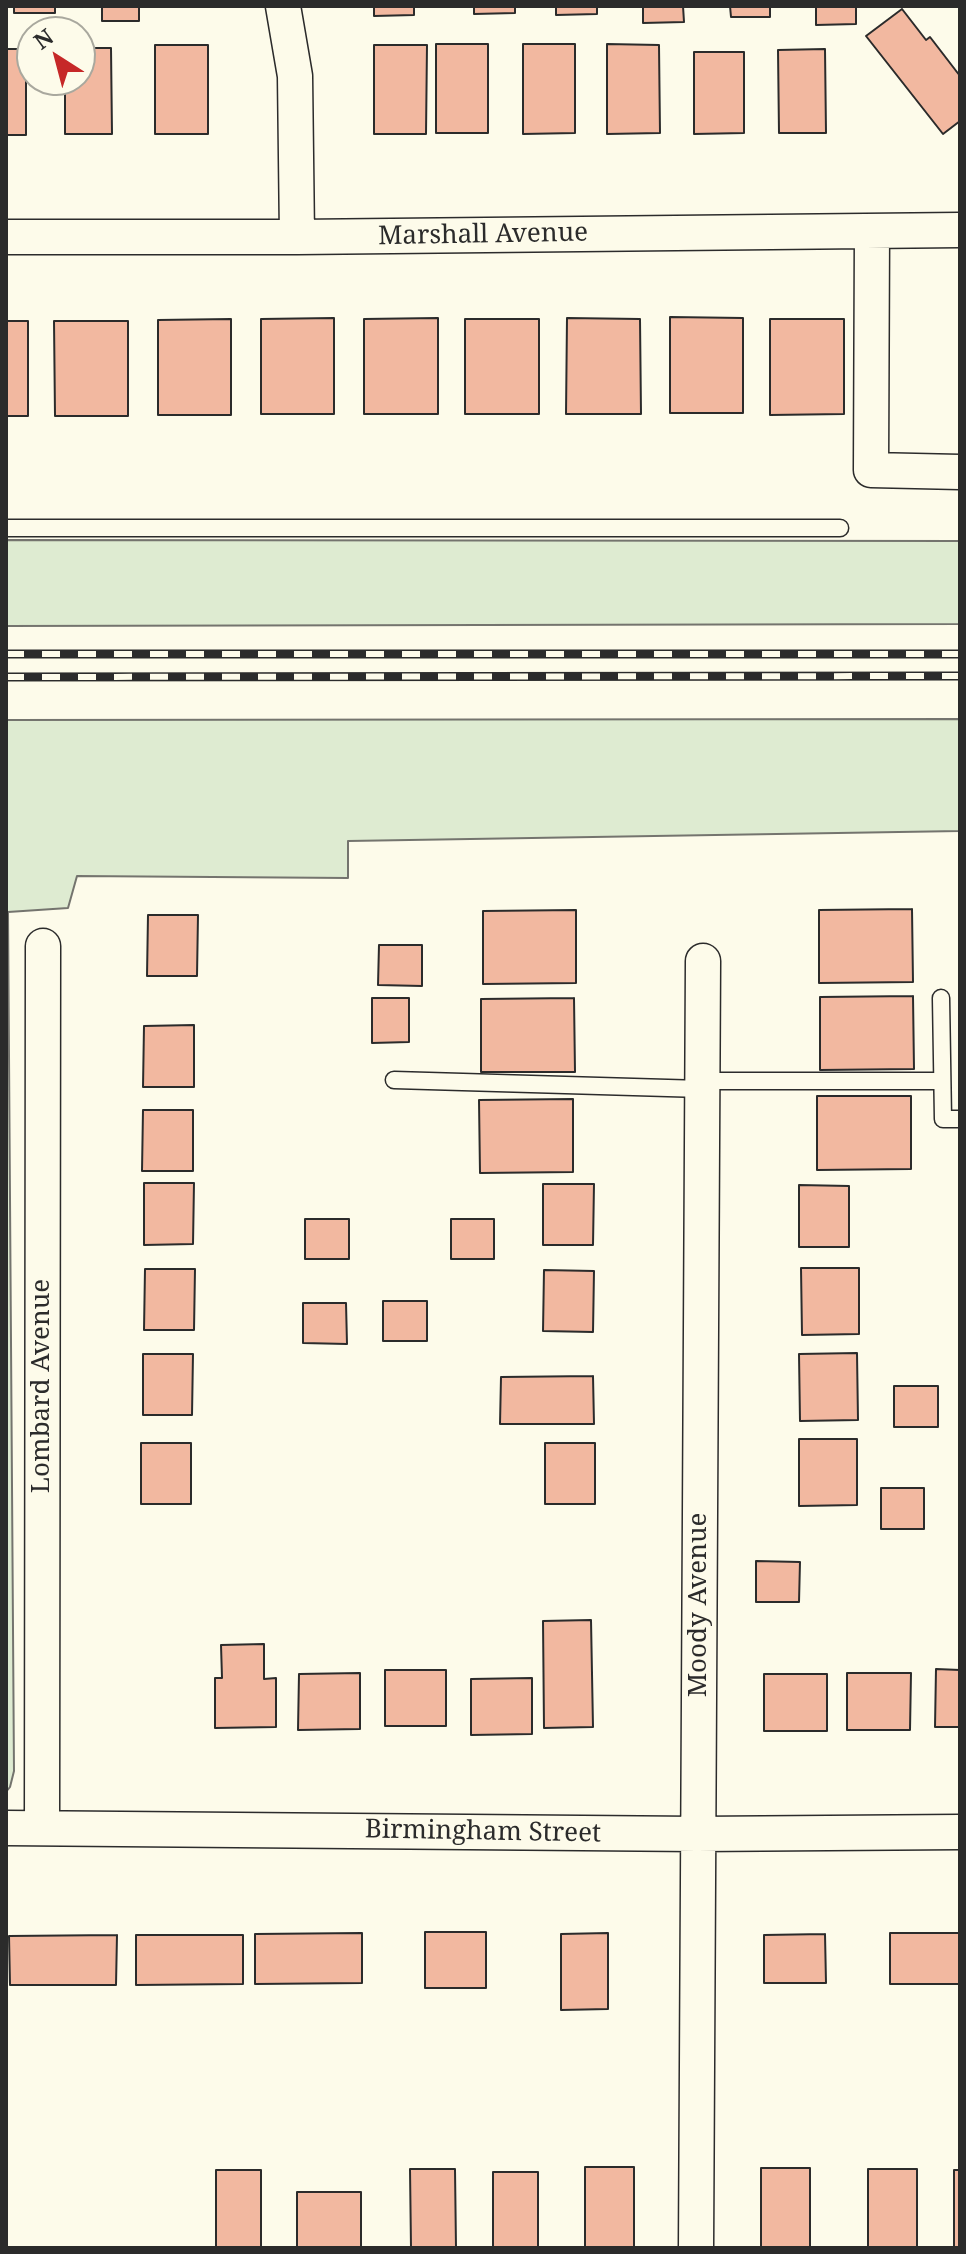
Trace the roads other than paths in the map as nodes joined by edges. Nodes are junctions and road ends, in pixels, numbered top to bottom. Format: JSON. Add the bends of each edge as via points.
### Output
{"nodes":[{"id":1,"x":283,"y":6,"type":"edge"},
{"id":2,"x":960,"y":230,"type":"edge"},
{"id":3,"x":872,"y":231,"type":"junction"},
{"id":4,"x":6,"y":237,"type":"edge"},
{"id":5,"x":297,"y":237,"type":"junction"},
{"id":6,"x":960,"y":472,"type":"edge"},
{"id":7,"x":6,"y":528,"type":"edge"},
{"id":8,"x":840,"y":528,"type":"dead end"},
{"id":9,"x":43,"y":946,"type":"dead end"},
{"id":10,"x":703,"y":961,"type":"dead end"},
{"id":11,"x":941,"y":998,"type":"dead end"},
{"id":12,"x":394,"y":1080,"type":"dead end"},
{"id":13,"x":941,"y":1081,"type":"junction"},
{"id":14,"x":702,"y":1085,"type":"junction"},
{"id":15,"x":960,"y":1119,"type":"edge"},
{"id":16,"x":42,"y":1827,"type":"junction"},
{"id":17,"x":6,"y":1828,"type":"edge"},
{"id":18,"x":960,"y":1832,"type":"edge"},
{"id":19,"x":697,"y":1834,"type":"junction"},
{"id":20,"x":696,"y":2248,"type":"edge"}],
"edges":[{"from":1,"to":5,"type":"street","via":[[295,76]]},
{"from":2,"to":3,"type":"street","name":"Marshall Avenue"},
{"from":3,"to":5,"type":"street","name":"Marshall Avenue"},
{"from":3,"to":6,"type":"street","via":[[871,470]]},
{"from":4,"to":5,"type":"street","name":"Marshall Avenue"},
{"from":7,"to":8,"type":"lane"},
{"from":9,"to":16,"type":"street","name":"Lombard Avenue"},
{"from":10,"to":14,"type":"street","name":"Moody Avenue"},
{"from":11,"to":13,"type":"lane"},
{"from":12,"to":14,"type":"lane"},
{"from":13,"to":14,"type":"lane"},
{"from":13,"to":15,"type":"lane","via":[[943,1119]]},
{"from":14,"to":19,"type":"street","name":"Moody Avenue"},
{"from":16,"to":17,"type":"street","name":"Birmingham Street"},
{"from":16,"to":19,"type":"street","name":"Birmingham Street"},
{"from":18,"to":19,"type":"street","name":"Birmingham Street"},
{"from":19,"to":20,"type":"street","name":"Moody Avenue"}]}
